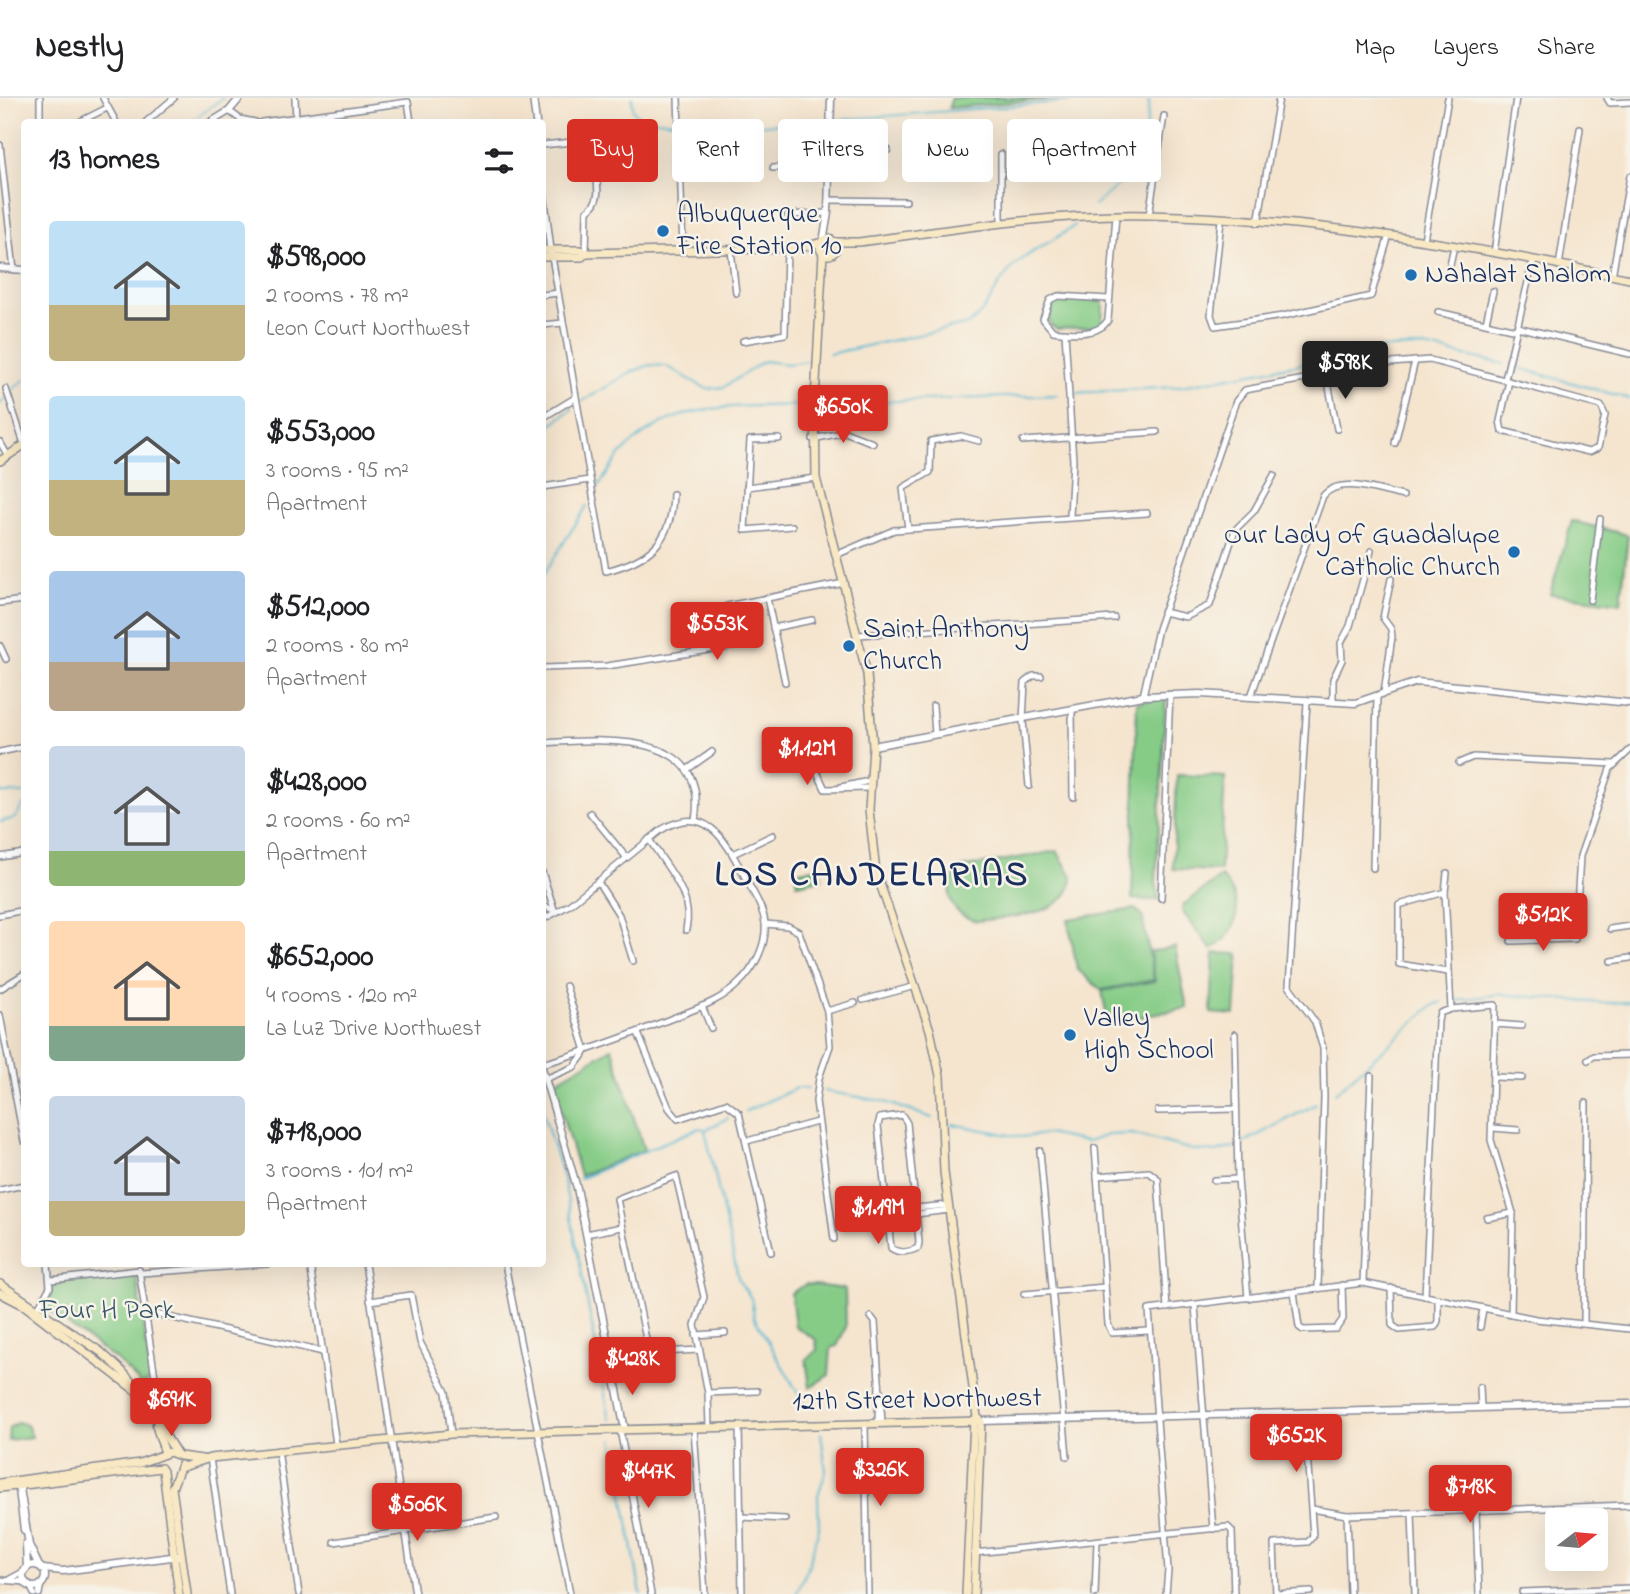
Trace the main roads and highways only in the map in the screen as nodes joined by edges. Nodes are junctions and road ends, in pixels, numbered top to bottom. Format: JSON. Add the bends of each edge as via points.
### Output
{"nodes":[{"id":1,"x":834,"y":241,"type":"junction"},
{"id":2,"x":823,"y":242,"type":"junction"},
{"id":3,"x":859,"y":242,"type":"junction"},
{"id":4,"x":801,"y":248,"type":"junction"},
{"id":5,"x":548,"y":252,"type":"edge"},
{"id":6,"x":823,"y":253,"type":"junction"},
{"id":7,"x":834,"y":253,"type":"junction"},
{"id":8,"x":824,"y":274,"type":"junction"},
{"id":9,"x":1630,"y":279,"type":"edge"},
{"id":10,"x":21,"y":447,"type":"edge"},
{"id":11,"x":0,"y":461,"type":"edge"},
{"id":12,"x":0,"y":1284,"type":"edge"},
{"id":13,"x":0,"y":1293,"type":"edge"},
{"id":14,"x":137,"y":1393,"type":"junction"},
{"id":15,"x":977,"y":1420,"type":"junction"},
{"id":16,"x":156,"y":1421,"type":"junction"},
{"id":17,"x":164,"y":1455,"type":"junction"},
{"id":18,"x":178,"y":1455,"type":"junction"},
{"id":19,"x":208,"y":1458,"type":"junction"},
{"id":20,"x":162,"y":1469,"type":"junction"},
{"id":21,"x":178,"y":1470,"type":"junction"},
{"id":22,"x":0,"y":1483,"type":"edge"},
{"id":23,"x":19,"y":1484,"type":"junction"},
{"id":24,"x":0,"y":1488,"type":"edge"},
{"id":25,"x":971,"y":1554,"type":"junction"},
{"id":26,"x":177,"y":1556,"type":"junction"},
{"id":27,"x":179,"y":1594,"type":"edge"},
{"id":28,"x":187,"y":1594,"type":"edge"},
{"id":29,"x":966,"y":1594,"type":"edge"},
{"id":30,"x":974,"y":1594,"type":"edge"}],
"edges":[{"from":1,"to":2,"type":"main road"},
{"from":1,"to":3,"type":"main road"},
{"from":1,"to":7,"type":"main road"},
{"from":2,"to":4,"type":"main road"},
{"from":2,"to":6,"type":"main road"},
{"from":3,"to":7,"type":"main road"},
{"from":3,"to":9,"type":"main road","via":[[1001,224],[1149,215],[1389,235]]},
{"from":4,"to":5,"type":"main road","via":[[586,253],[582,257]]},
{"from":4,"to":6,"type":"main road"},
{"from":6,"to":7,"type":"main road"},
{"from":6,"to":8,"type":"main road"},
{"from":7,"to":8,"type":"main road"},
{"from":8,"to":15,"type":"main road","via":[[813,439],[816,478],[867,674],[876,872],[916,986],[940,1076],[948,1208]]},
{"from":10,"to":11,"type":"main road"},
{"from":12,"to":14,"type":"main road","via":[[101,1352]]},
{"from":13,"to":14,"type":"main road","via":[[25,1306]]},
{"from":14,"to":16,"type":"main road"},
{"from":15,"to":19,"type":"main road","name":"12th Street Northwest","via":[[451,1434]]},
{"from":15,"to":25,"type":"main road"},
{"from":16,"to":17,"type":"main road"},
{"from":16,"to":18,"type":"main road"},
{"from":17,"to":18,"type":"main road","name":"12th Street Northwest"},
{"from":17,"to":20,"type":"main road"},
{"from":17,"to":23,"type":"main road"},
{"from":18,"to":19,"type":"main road","name":"12th Street Northwest"},
{"from":18,"to":21,"type":"main road"},
{"from":19,"to":21,"type":"main road","name":"12th Street Northwest"},
{"from":20,"to":21,"type":"main road"},
{"from":20,"to":23,"type":"main road"},
{"from":20,"to":26,"type":"main road"},
{"from":21,"to":26,"type":"main road","via":[[172,1488]]},
{"from":22,"to":23,"type":"main road"},
{"from":23,"to":24,"type":"main road"},
{"from":25,"to":29,"type":"main road"},
{"from":25,"to":30,"type":"main road"},
{"from":26,"to":27,"type":"main road"},
{"from":26,"to":28,"type":"main road"}]}
